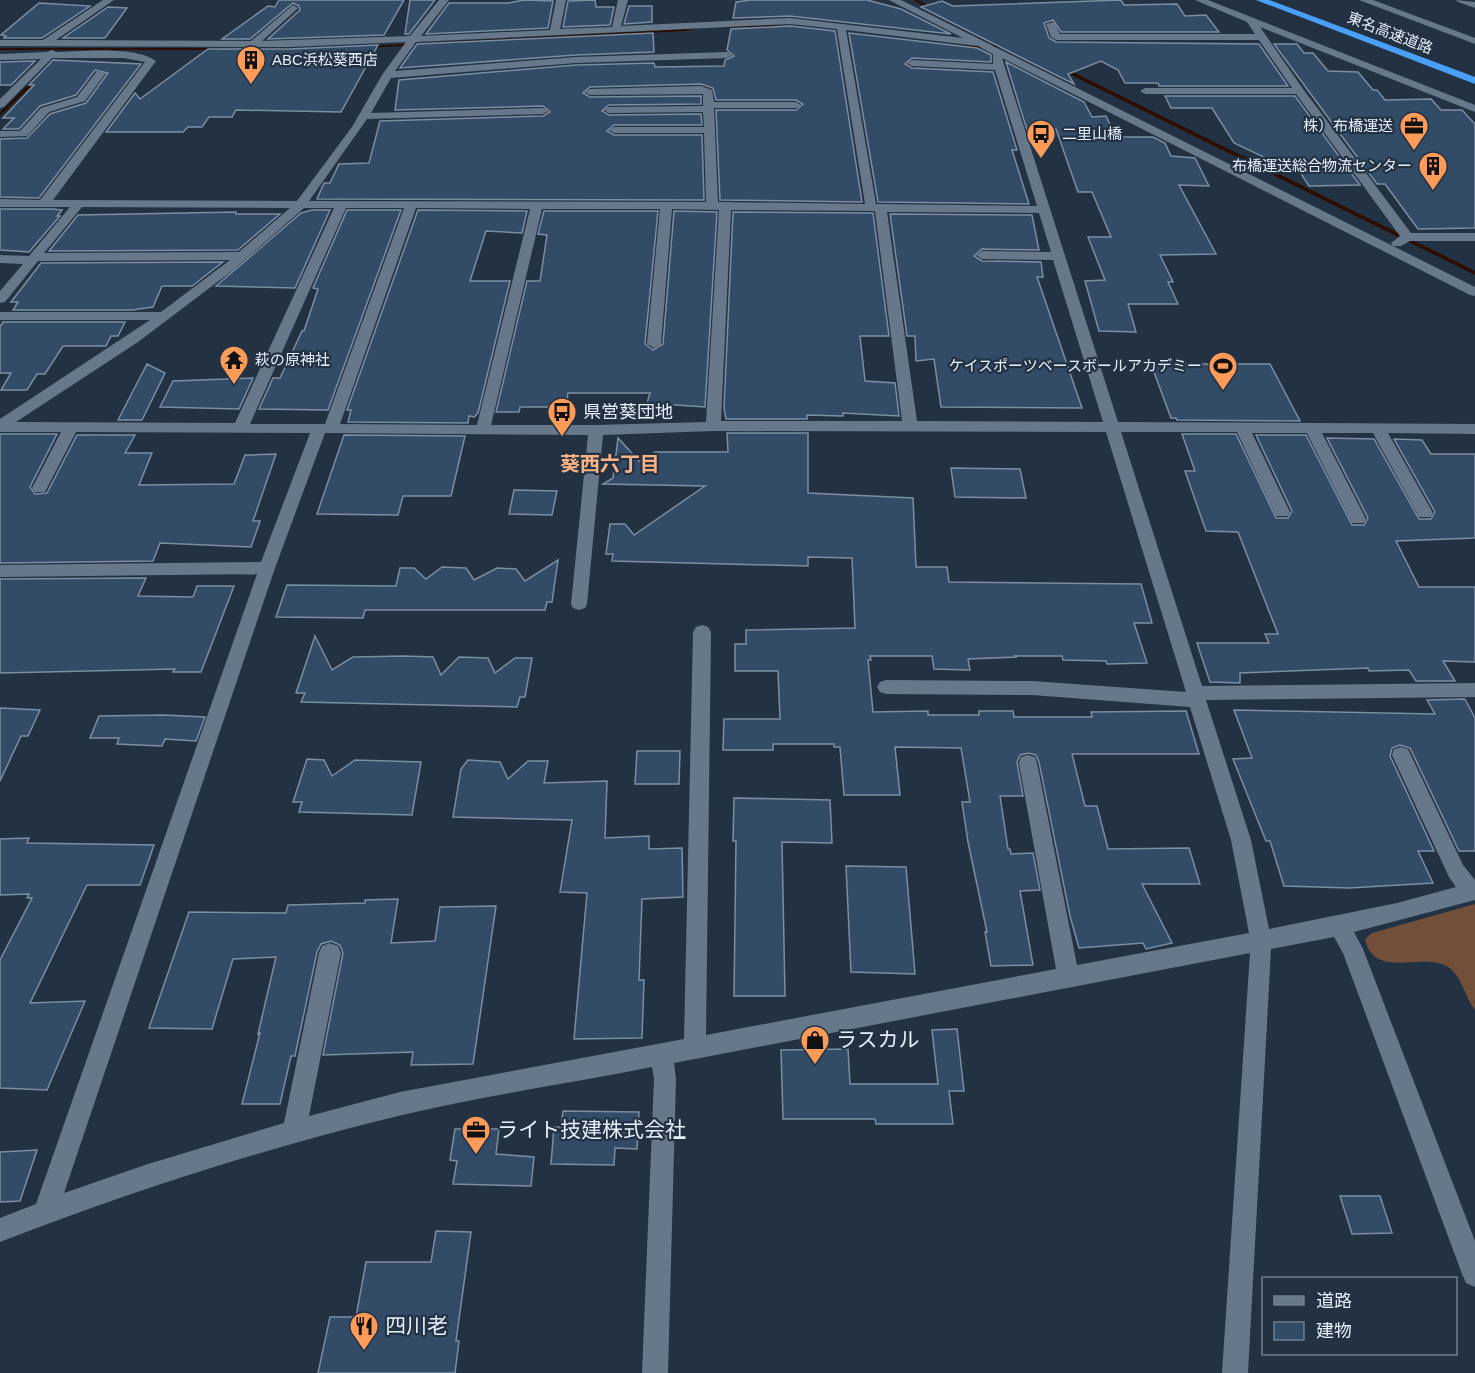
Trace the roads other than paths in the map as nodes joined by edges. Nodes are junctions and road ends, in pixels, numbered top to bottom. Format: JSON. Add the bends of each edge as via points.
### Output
{"nodes":[{"id":1,"x":109,"y":0,"type":"edge"},
{"id":2,"x":444,"y":0,"type":"edge"},
{"id":3,"x":561,"y":0,"type":"edge"},
{"id":4,"x":623,"y":0,"type":"edge"},
{"id":5,"x":894,"y":0,"type":"edge"},
{"id":6,"x":1200,"y":0,"type":"edge"},
{"id":7,"x":1261,"y":0,"type":"edge"},
{"id":8,"x":1364,"y":0,"type":"edge"},
{"id":9,"x":1461,"y":0,"type":"edge"},
{"id":10,"x":911,"y":3,"type":"edge"},
{"id":11,"x":1475,"y":5,"type":"edge"},
{"id":12,"x":293,"y":8,"type":"dead end"},
{"id":13,"x":1251,"y":21,"type":"junction"},
{"id":14,"x":1051,"y":24,"type":"dead end"},
{"id":15,"x":1475,"y":26,"type":"edge"},
{"id":16,"x":616,"y":29,"type":"junction"},
{"id":17,"x":842,"y":32,"type":"junction"},
{"id":18,"x":554,"y":33,"type":"junction"},
{"id":19,"x":1458,"y":35,"type":"junction"},
{"id":20,"x":1262,"y":37,"type":"junction"},
{"id":21,"x":413,"y":39,"type":"junction"},
{"id":22,"x":1475,"y":40,"type":"edge"},
{"id":23,"x":0,"y":43,"type":"edge"},
{"id":24,"x":45,"y":43,"type":"junction"},
{"id":25,"x":978,"y":43,"type":"junction"},
{"id":26,"x":253,"y":44,"type":"junction"},
{"id":27,"x":55,"y":51,"type":"junction"},
{"id":28,"x":727,"y":55,"type":"dead end"},
{"id":29,"x":0,"y":57,"type":"edge"},
{"id":30,"x":999,"y":61,"type":"junction"},
{"id":31,"x":912,"y":63,"type":"dead end"},
{"id":32,"x":102,"y":73,"type":"dead end"},
{"id":33,"x":387,"y":75,"type":"junction"},
{"id":34,"x":1475,"y":81,"type":"edge"},
{"id":35,"x":1145,"y":91,"type":"dead end"},
{"id":36,"x":1299,"y":91,"type":"junction"},
{"id":37,"x":590,"y":92,"type":"dead end"},
{"id":38,"x":0,"y":93,"type":"edge"},
{"id":39,"x":13,"y":93,"type":"junction"},
{"id":40,"x":0,"y":105,"type":"edge"},
{"id":41,"x":796,"y":105,"type":"dead end"},
{"id":42,"x":708,"y":107,"type":"junction"},
{"id":43,"x":1475,"y":109,"type":"edge"},
{"id":44,"x":609,"y":110,"type":"dead end"},
{"id":45,"x":543,"y":111,"type":"dead end"},
{"id":46,"x":364,"y":116,"type":"junction"},
{"id":47,"x":614,"y":130,"type":"dead end"},
{"id":48,"x":710,"y":130,"type":"junction"},
{"id":49,"x":0,"y":134,"type":"edge"},
{"id":50,"x":0,"y":203,"type":"edge"},
{"id":51,"x":44,"y":203,"type":"junction"},
{"id":52,"x":79,"y":203,"type":"junction"},
{"id":53,"x":300,"y":205,"type":"junction"},
{"id":54,"x":341,"y":205,"type":"junction"},
{"id":55,"x":411,"y":205,"type":"junction"},
{"id":56,"x":537,"y":206,"type":"junction"},
{"id":57,"x":666,"y":206,"type":"junction"},
{"id":58,"x":718,"y":206,"type":"junction"},
{"id":59,"x":876,"y":207,"type":"junction"},
{"id":60,"x":1046,"y":210,"type":"junction"},
{"id":61,"x":1407,"y":237,"type":"junction"},
{"id":62,"x":1475,"y":237,"type":"edge"},
{"id":63,"x":1387,"y":248,"type":"junction"},
{"id":64,"x":982,"y":255,"type":"dead end"},
{"id":65,"x":242,"y":256,"type":"junction"},
{"id":66,"x":1060,"y":256,"type":"junction"},
{"id":67,"x":33,"y":258,"type":"junction"},
{"id":68,"x":0,"y":259,"type":"edge"},
{"id":69,"x":1475,"y":292,"type":"edge"},
{"id":70,"x":0,"y":299,"type":"edge"},
{"id":71,"x":0,"y":316,"type":"edge"},
{"id":72,"x":163,"y":316,"type":"junction"},
{"id":73,"x":654,"y":344,"type":"dead end"},
{"id":74,"x":713,"y":426,"type":"junction"},
{"id":75,"x":910,"y":426,"type":"junction"},
{"id":76,"x":0,"y":427,"type":"edge"},
{"id":77,"x":71,"y":427,"type":"junction"},
{"id":78,"x":241,"y":427,"type":"junction"},
{"id":79,"x":1113,"y":427,"type":"junction"},
{"id":80,"x":1242,"y":428,"type":"junction"},
{"id":81,"x":1312,"y":428,"type":"junction"},
{"id":82,"x":1378,"y":428,"type":"junction"},
{"id":83,"x":325,"y":429,"type":"junction"},
{"id":84,"x":483,"y":429,"type":"junction"},
{"id":85,"x":1475,"y":429,"type":"edge"},
{"id":86,"x":596,"y":430,"type":"junction"},
{"id":87,"x":40,"y":488,"type":"dead end"},
{"id":88,"x":1282,"y":512,"type":"dead end"},
{"id":89,"x":1425,"y":513,"type":"dead end"},
{"id":90,"x":1358,"y":519,"type":"dead end"},
{"id":91,"x":267,"y":568,"type":"junction"},
{"id":92,"x":0,"y":571,"type":"edge"},
{"id":93,"x":579,"y":604,"type":"dead end"},
{"id":94,"x":702,"y":632,"type":"dead end"},
{"id":95,"x":886,"y":687,"type":"dead end"},
{"id":96,"x":1475,"y":690,"type":"edge"},
{"id":97,"x":1196,"y":696,"type":"junction"},
{"id":98,"x":1401,"y":755,"type":"dead end"},
{"id":99,"x":1028,"y":763,"type":"dead end"},
{"id":100,"x":1474,"y":891,"type":"edge"},
{"id":101,"x":1339,"y":926,"type":"junction"},
{"id":102,"x":1261,"y":941,"type":"junction"},
{"id":103,"x":330,"y":953,"type":"dead end"},
{"id":104,"x":1068,"y":977,"type":"junction"},
{"id":105,"x":695,"y":1047,"type":"junction"},
{"id":106,"x":661,"y":1053,"type":"junction"},
{"id":107,"x":294,"y":1131,"type":"junction"},
{"id":108,"x":45,"y":1213,"type":"junction"},
{"id":109,"x":0,"y":1230,"type":"edge"},
{"id":110,"x":1475,"y":1274,"type":"edge"},
{"id":111,"x":655,"y":1373,"type":"edge"},
{"id":112,"x":1234,"y":1373,"type":"edge"}],
"edges":[{"from":1,"to":24,"type":"street"},
{"from":2,"to":21,"type":"street"},
{"from":3,"to":18,"type":"street"},
{"from":4,"to":16,"type":"street"},
{"from":5,"to":10,"type":"street"},
{"from":6,"to":13,"type":"street"},
{"from":7,"to":34,"type":"highway","name":"東名高速道路"},
{"from":8,"to":19,"type":"street"},
{"from":9,"to":11,"type":"street"},
{"from":10,"to":25,"type":"street"},
{"from":12,"to":26,"type":"street"},
{"from":13,"to":20,"type":"street"},
{"from":13,"to":43,"type":"street"},
{"from":14,"to":20,"type":"street","via":[[1056,37]]},
{"from":15,"to":19,"type":"street"},
{"from":16,"to":17,"type":"street","via":[[790,21]]},
{"from":16,"to":18,"type":"street"},
{"from":17,"to":25,"type":"street"},
{"from":17,"to":59,"type":"street"},
{"from":18,"to":21,"type":"street"},
{"from":19,"to":22,"type":"street"},
{"from":20,"to":36,"type":"street"},
{"from":21,"to":26,"type":"street"},
{"from":21,"to":33,"type":"street"},
{"from":23,"to":24,"type":"street"},
{"from":24,"to":27,"type":"street"},
{"from":25,"to":30,"type":"street"},
{"from":26,"to":27,"type":"street"},
{"from":27,"to":29,"type":"street"},
{"from":27,"to":39,"type":"street"},
{"from":27,"to":51,"type":"street","via":[[151,61]]},
{"from":28,"to":33,"type":"street","via":[[576,60]]},
{"from":30,"to":31,"type":"street"},
{"from":30,"to":60,"type":"street"},
{"from":30,"to":63,"type":"street"},
{"from":32,"to":49,"type":"street","via":[[81,99],[45,110],[23,134]]},
{"from":33,"to":46,"type":"street"},
{"from":35,"to":36,"type":"street"},
{"from":36,"to":61,"type":"street"},
{"from":37,"to":42,"type":"street","via":[[701,89],[708,92]]},
{"from":38,"to":39,"type":"street"},
{"from":39,"to":40,"type":"street"},
{"from":41,"to":42,"type":"street"},
{"from":42,"to":44,"type":"street"},
{"from":42,"to":48,"type":"street"},
{"from":45,"to":46,"type":"street"},
{"from":46,"to":53,"type":"street"},
{"from":47,"to":48,"type":"street"},
{"from":48,"to":58,"type":"street"},
{"from":50,"to":51,"type":"street"},
{"from":51,"to":52,"type":"street"},
{"from":52,"to":53,"type":"street"},
{"from":52,"to":67,"type":"street"},
{"from":53,"to":54,"type":"street"},
{"from":53,"to":65,"type":"street"},
{"from":54,"to":55,"type":"street"},
{"from":54,"to":78,"type":"street"},
{"from":55,"to":56,"type":"street"},
{"from":55,"to":83,"type":"street"},
{"from":56,"to":57,"type":"street"},
{"from":56,"to":84,"type":"street"},
{"from":57,"to":58,"type":"street"},
{"from":57,"to":73,"type":"street"},
{"from":58,"to":59,"type":"street"},
{"from":58,"to":74,"type":"street"},
{"from":59,"to":60,"type":"street"},
{"from":59,"to":75,"type":"street"},
{"from":60,"to":66,"type":"street"},
{"from":61,"to":62,"type":"street"},
{"from":61,"to":63,"type":"street"},
{"from":63,"to":69,"type":"street"},
{"from":64,"to":66,"type":"street"},
{"from":65,"to":67,"type":"street"},
{"from":65,"to":72,"type":"street"},
{"from":66,"to":79,"type":"street"},
{"from":67,"to":68,"type":"street"},
{"from":67,"to":70,"type":"street"},
{"from":71,"to":72,"type":"street"},
{"from":72,"to":76,"type":"street"},
{"from":74,"to":75,"type":"street"},
{"from":74,"to":86,"type":"street"},
{"from":75,"to":79,"type":"street"},
{"from":76,"to":77,"type":"street"},
{"from":77,"to":78,"type":"street"},
{"from":77,"to":87,"type":"street"},
{"from":78,"to":83,"type":"street"},
{"from":79,"to":80,"type":"street"},
{"from":79,"to":97,"type":"street"},
{"from":80,"to":81,"type":"street"},
{"from":80,"to":88,"type":"street"},
{"from":81,"to":82,"type":"street"},
{"from":81,"to":90,"type":"street"},
{"from":82,"to":85,"type":"street"},
{"from":82,"to":89,"type":"street"},
{"from":83,"to":84,"type":"street"},
{"from":83,"to":91,"type":"street"},
{"from":84,"to":86,"type":"street"},
{"from":86,"to":93,"type":"street"},
{"from":91,"to":92,"type":"street"},
{"from":91,"to":108,"type":"street"},
{"from":94,"to":105,"type":"street"},
{"from":95,"to":97,"type":"street","via":[[1032,688]]},
{"from":96,"to":97,"type":"street"},
{"from":97,"to":102,"type":"street","via":[[1241,840]]},
{"from":98,"to":100,"type":"street","via":[[1456,871]]},
{"from":99,"to":104,"type":"street"},
{"from":100,"to":101,"type":"street"},
{"from":101,"to":102,"type":"street"},
{"from":101,"to":110,"type":"street","via":[[1352,949]]},
{"from":102,"to":104,"type":"street"},
{"from":102,"to":112,"type":"street"},
{"from":103,"to":107,"type":"street"},
{"from":104,"to":105,"type":"street"},
{"from":105,"to":106,"type":"street"},
{"from":106,"to":107,"type":"street","via":[[460,1091]]},
{"from":106,"to":111,"type":"street","via":[[665,1079]]},
{"from":107,"to":108,"type":"street","via":[[153,1174]]},
{"from":108,"to":109,"type":"street"}]}
